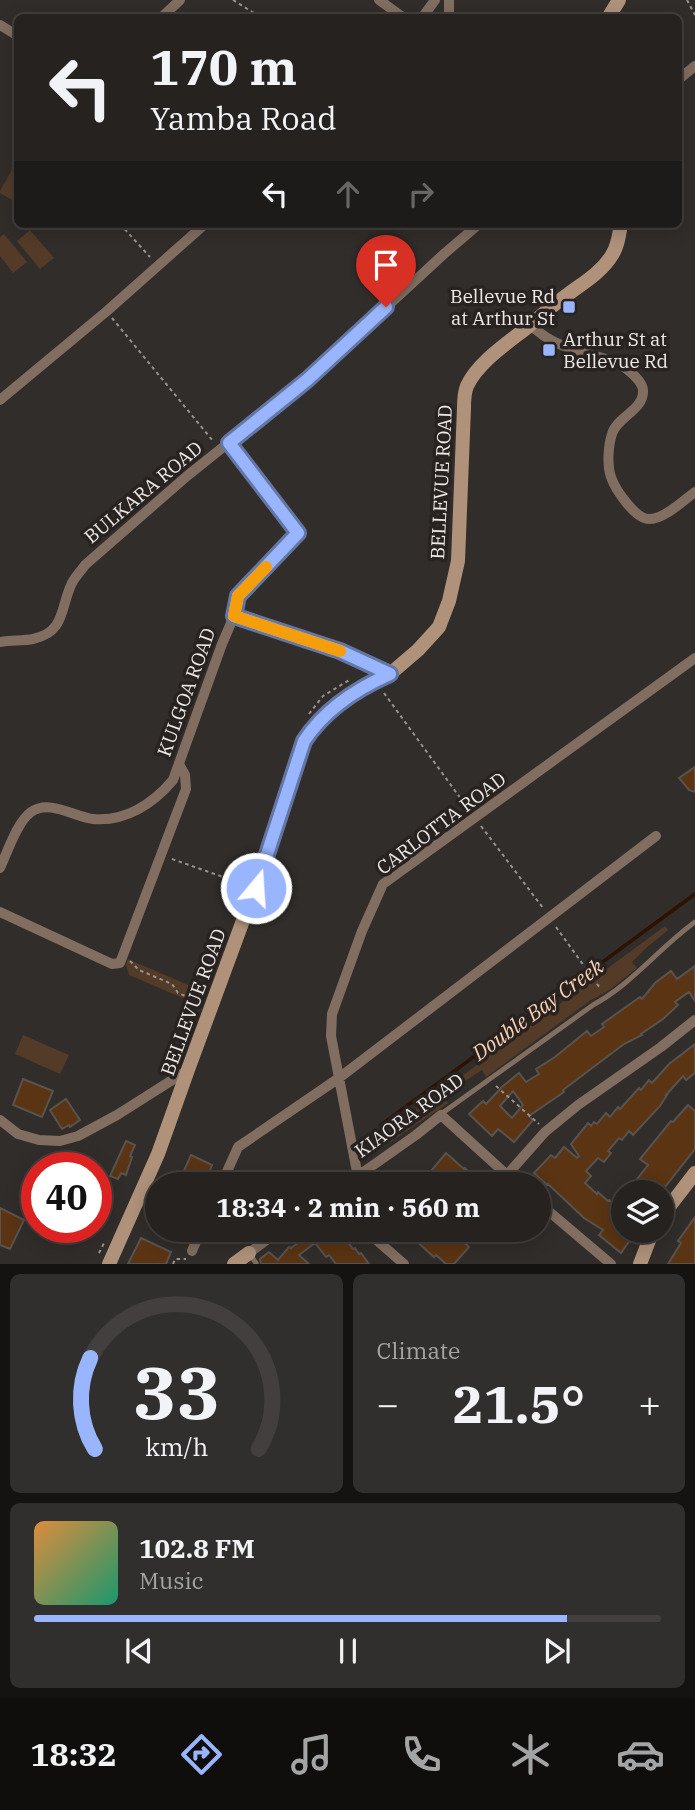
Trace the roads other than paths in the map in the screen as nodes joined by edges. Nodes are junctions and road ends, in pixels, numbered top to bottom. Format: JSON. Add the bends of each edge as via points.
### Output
{"nodes":[{"id":1,"x":180,"y":0,"type":"edge"},
{"id":2,"x":379,"y":0,"type":"edge"},
{"id":3,"x":165,"y":14,"type":"edge"},
{"id":4,"x":398,"y":14,"type":"edge"},
{"id":5,"x":200,"y":228,"type":"edge"},
{"id":6,"x":474,"y":228,"type":"edge"},
{"id":7,"x":613,"y":228,"type":"edge"},
{"id":8,"x":620,"y":228,"type":"edge"},
{"id":9,"x":614,"y":254,"type":"junction"},
{"id":10,"x":531,"y":325,"type":"junction"},
{"id":11,"x":0,"y":400,"type":"edge"},
{"id":12,"x":229,"y":443,"type":"junction"},
{"id":13,"x":695,"y":492,"type":"edge"},
{"id":14,"x":234,"y":616,"type":"junction"},
{"id":15,"x":0,"y":642,"type":"edge"},
{"id":16,"x":695,"y":658,"type":"edge"},
{"id":17,"x":390,"y":674,"type":"junction"},
{"id":18,"x":179,"y":764,"type":"junction"},
{"id":19,"x":656,"y":836,"type":"dead end"},
{"id":20,"x":0,"y":868,"type":"edge"},
{"id":21,"x":0,"y":912,"type":"edge"},
{"id":22,"x":695,"y":922,"type":"edge"},
{"id":23,"x":695,"y":1020,"type":"edge"},
{"id":24,"x":188,"y":1070,"type":"junction"},
{"id":25,"x":339,"y":1078,"type":"junction"},
{"id":26,"x":441,"y":1115,"type":"junction"},
{"id":27,"x":0,"y":1120,"type":"edge"},
{"id":28,"x":227,"y":1172,"type":"edge"},
{"id":29,"x":357,"y":1172,"type":"edge"},
{"id":30,"x":365,"y":1172,"type":"edge"},
{"id":31,"x":503,"y":1172,"type":"edge"},
{"id":32,"x":509,"y":1172,"type":"edge"},
{"id":33,"x":695,"y":1173,"type":"edge"},
{"id":34,"x":674,"y":1200,"type":"edge"},
{"id":35,"x":551,"y":1213,"type":"edge"},
{"id":36,"x":196,"y":1242,"type":"edge"},
{"id":37,"x":266,"y":1242,"type":"edge"},
{"id":38,"x":379,"y":1242,"type":"edge"},
{"id":39,"x":648,"y":1243,"type":"edge"},
{"id":40,"x":192,"y":1251,"type":"dead end"},
{"id":41,"x":104,"y":1259,"type":"edge"},
{"id":42,"x":242,"y":1262,"type":"edge"},
{"id":43,"x":404,"y":1264,"type":"edge"},
{"id":44,"x":611,"y":1264,"type":"edge"},
{"id":45,"x":640,"y":1264,"type":"edge"}],
"edges":[{"from":1,"to":3,"type":"street"},
{"from":2,"to":4,"type":"street"},
{"from":5,"to":11,"type":"street"},
{"from":6,"to":12,"type":"street","name":"BULKARA ROAD","via":[[307,380]]},
{"from":7,"to":9,"type":"street"},
{"from":8,"to":9,"type":"street"},
{"from":9,"to":10,"type":"street","name":"BELLEVUE ROAD"},
{"from":10,"to":13,"type":"street","via":[[555,344],[620,364],[642,386],[641,400],[612,433],[609,454],[611,478],[634,510],[644,518],[657,518]]},
{"from":10,"to":17,"type":"street","name":"BELLEVUE ROAD","via":[[501,348],[468,384],[458,561],[449,601],[439,627]]},
{"from":12,"to":14,"type":"street","name":"KULGOA ROAD","via":[[298,533],[238,596]]},
{"from":12,"to":15,"type":"street","name":"BULKARA ROAD","via":[[85,565],[72,582],[61,621],[50,632],[34,639]]},
{"from":14,"to":17,"type":"street","via":[[340,651]]},
{"from":14,"to":18,"type":"street","name":"KULGOA ROAD"},
{"from":16,"to":25,"type":"street","name":"CARLOTTA ROAD","via":[[383,884],[332,1014]]},
{"from":17,"to":24,"type":"street","name":"BELLEVUE ROAD","via":[[332,708],[304,741],[256,888]]},
{"from":18,"to":20,"type":"street","name":"KULGOA ROAD","via":[[162,793],[132,813],[92,819],[49,807],[33,811],[22,822]]},
{"from":18,"to":21,"type":"street","via":[[186,789],[122,961],[112,964]]},
{"from":19,"to":25,"type":"street"},
{"from":22,"to":26,"type":"lane","name":"KIAORA ROAD","via":[[608,998]]},
{"from":23,"to":32,"type":"street","via":[[578,1105],[545,1132]]},
{"from":24,"to":27,"type":"street","via":[[117,1115],[60,1141],[18,1134]]},
{"from":24,"to":41,"type":"street","name":"BELLEVUE ROAD","via":[[158,1154]]},
{"from":25,"to":28,"type":"street","via":[[238,1147]]},
{"from":25,"to":29,"type":"street","name":"CARLOTTA ROAD"},
{"from":26,"to":30,"type":"street","name":"KIAORA ROAD"},
{"from":26,"to":31,"type":"street"},
{"from":33,"to":34,"type":"street"},
{"from":35,"to":44,"type":"street"},
{"from":36,"to":40,"type":"street"},
{"from":37,"to":42,"type":"street"},
{"from":38,"to":43,"type":"street"},
{"from":39,"to":45,"type":"street"}]}
